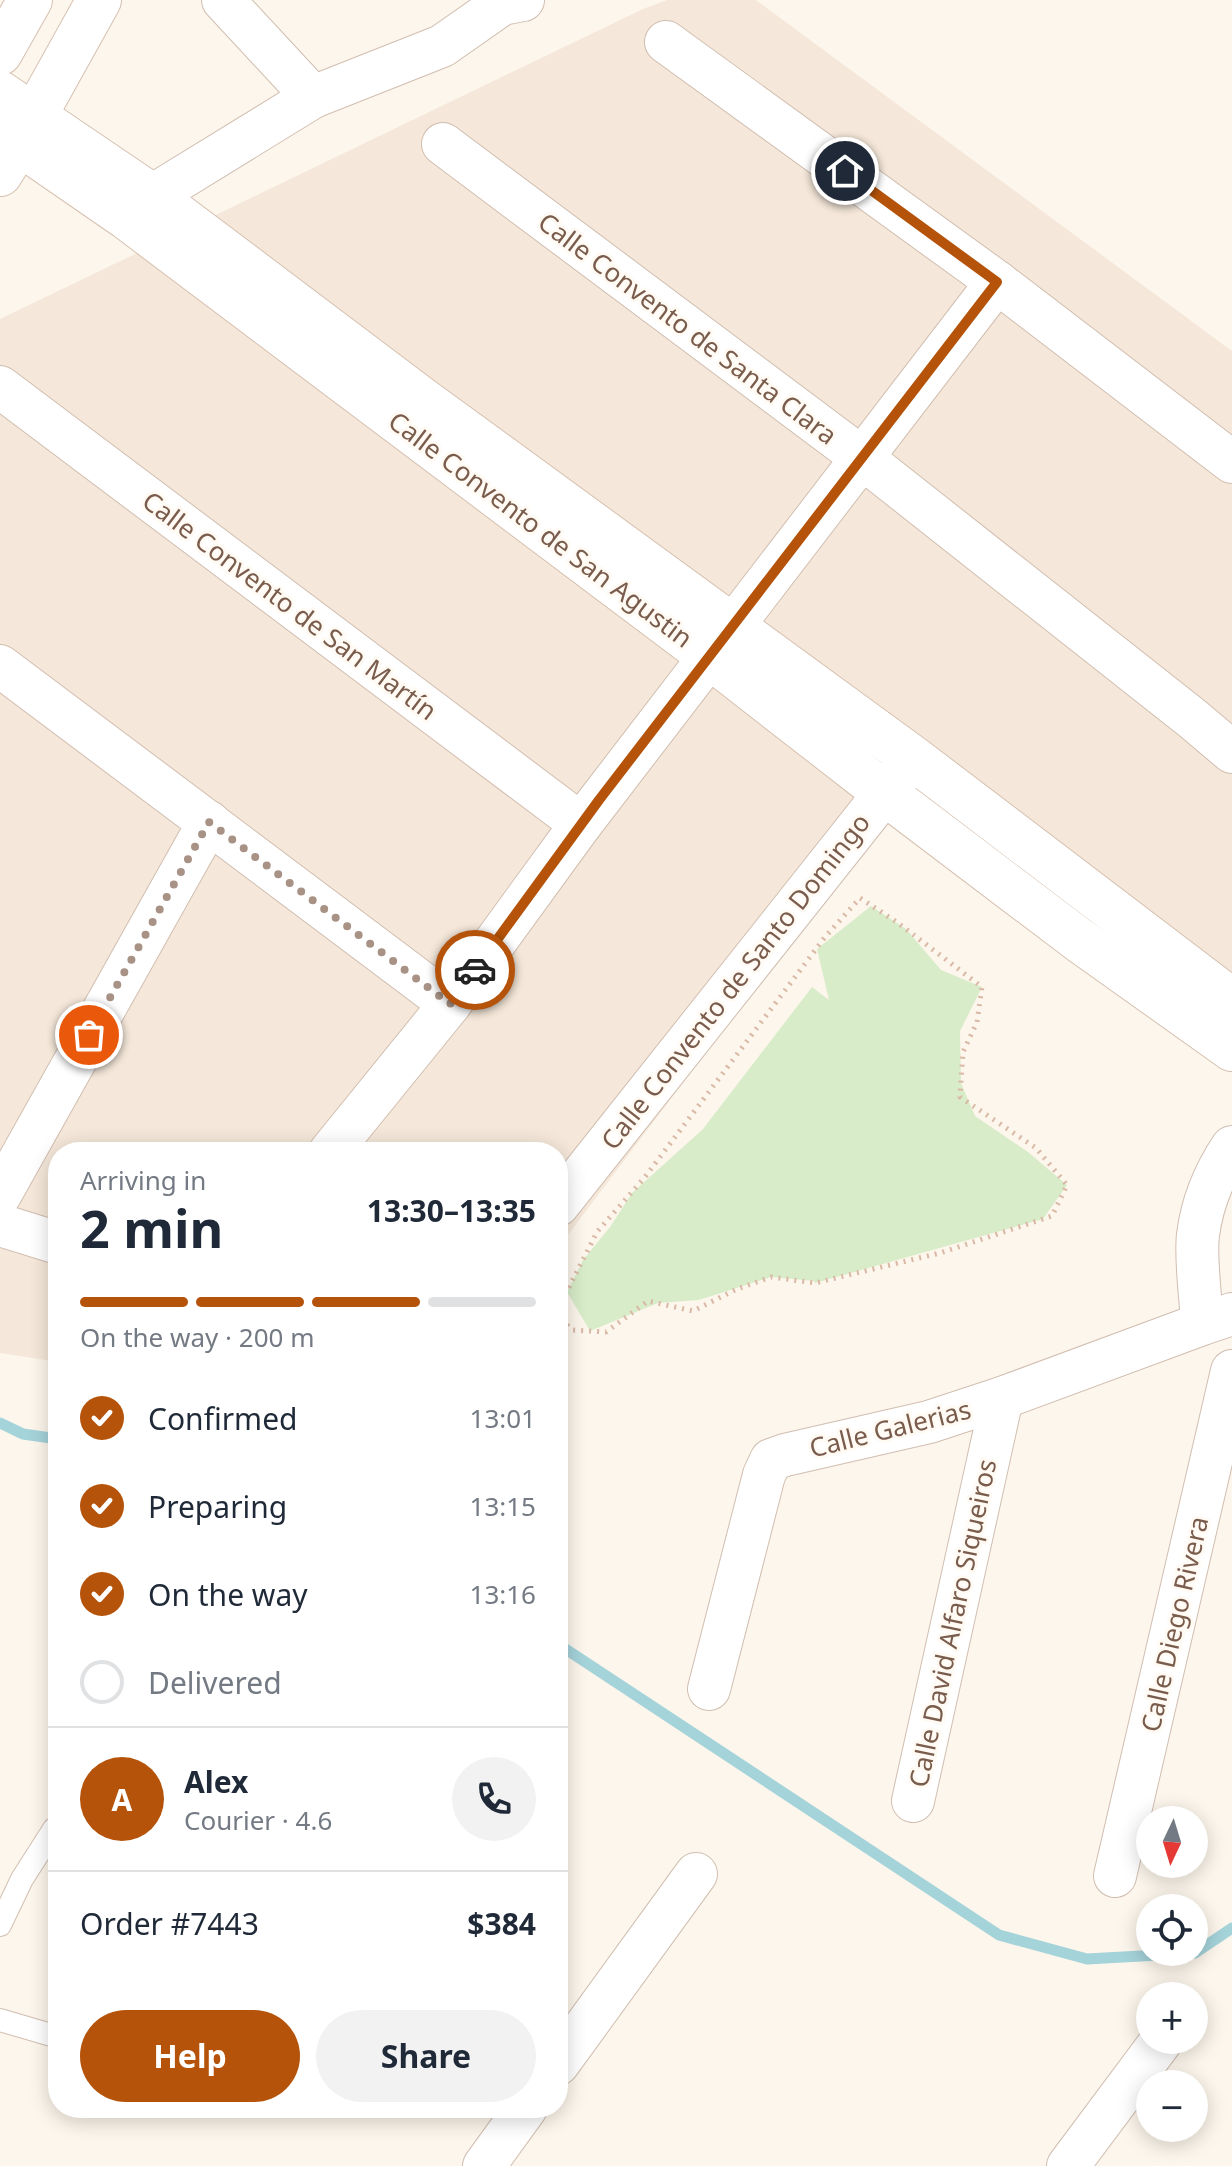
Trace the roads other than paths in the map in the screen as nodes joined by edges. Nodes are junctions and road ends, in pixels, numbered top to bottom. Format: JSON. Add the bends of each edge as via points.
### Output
{"nodes":[{"id":1,"x":30,"y":0,"type":"edge"},
{"id":2,"x":99,"y":0,"type":"edge"},
{"id":3,"x":223,"y":0,"type":"edge"},
{"id":4,"x":523,"y":0,"type":"edge"},
{"id":5,"x":666,"y":42,"type":"dead end"},
{"id":6,"x":0,"y":53,"type":"edge"},
{"id":7,"x":313,"y":97,"type":"junction"},
{"id":8,"x":11,"y":131,"type":"edge"},
{"id":9,"x":443,"y":144,"type":"dead end"},
{"id":10,"x":139,"y":207,"type":"junction"},
{"id":11,"x":997,"y":282,"type":"junction"},
{"id":12,"x":0,"y":387,"type":"edge"},
{"id":13,"x":861,"y":457,"type":"junction"},
{"id":14,"x":1232,"y":462,"type":"edge"},
{"id":15,"x":721,"y":641,"type":"junction"},
{"id":16,"x":5,"y":683,"type":"edge"},
{"id":17,"x":1232,"y":752,"type":"edge"},
{"id":18,"x":913,"y":758,"type":"junction"},
{"id":19,"x":885,"y":793,"type":"junction"},
{"id":20,"x":209,"y":822,"type":"junction"},
{"id":21,"x":581,"y":824,"type":"junction"},
{"id":22,"x":1110,"y":908,"type":"junction"},
{"id":23,"x":1079,"y":940,"type":"junction"},
{"id":24,"x":1232,"y":1001,"type":"edge"},
{"id":25,"x":450,"y":1004,"type":"junction"},
{"id":26,"x":1232,"y":1049,"type":"edge"},
{"id":27,"x":338,"y":1142,"type":"edge"},
{"id":28,"x":1232,"y":1147,"type":"edge"},
{"id":29,"x":568,"y":1192,"type":"edge"},
{"id":30,"x":0,"y":1195,"type":"edge"},
{"id":31,"x":0,"y":1225,"type":"edge"},
{"id":32,"x":48,"y":1240,"type":"edge"},
{"id":33,"x":1217,"y":1319,"type":"edge"},
{"id":34,"x":1232,"y":1371,"type":"edge"},
{"id":35,"x":1002,"y":1398,"type":"junction"},
{"id":36,"x":709,"y":1689,"type":"dead end"},
{"id":37,"x":913,"y":1801,"type":"dead end"},
{"id":38,"x":48,"y":1838,"type":"edge"},
{"id":39,"x":696,"y":1874,"type":"dead end"},
{"id":40,"x":1115,"y":1876,"type":"dead end"},
{"id":41,"x":0,"y":1925,"type":"edge"},
{"id":42,"x":0,"y":2020,"type":"edge"},
{"id":43,"x":48,"y":2034,"type":"edge"},
{"id":44,"x":568,"y":2050,"type":"edge"},
{"id":45,"x":1152,"y":2054,"type":"edge"},
{"id":46,"x":519,"y":2118,"type":"edge"},
{"id":47,"x":484,"y":2166,"type":"edge"},
{"id":48,"x":1068,"y":2166,"type":"edge"}],
"edges":[{"from":1,"to":6,"type":"street"},
{"from":2,"to":8,"type":"street"},
{"from":3,"to":7,"type":"street"},
{"from":4,"to":7,"type":"street","via":[[502,4],[442,46]]},
{"from":5,"to":11,"type":"street"},
{"from":7,"to":10,"type":"street"},
{"from":8,"to":10,"type":"street","name":"Calle Convento de San Agustin"},
{"from":9,"to":13,"type":"street","name":"Calle Convento de Santa Clara"},
{"from":10,"to":15,"type":"street","name":"Calle Convento de San Agustin"},
{"from":11,"to":13,"type":"street"},
{"from":11,"to":14,"type":"street"},
{"from":12,"to":21,"type":"street","name":"Calle Convento de San Martín"},
{"from":13,"to":15,"type":"street"},
{"from":13,"to":17,"type":"street","name":"Calle Convento de Santa Clara"},
{"from":15,"to":18,"type":"street","name":"Calle Convento de San Agustin"},
{"from":15,"to":19,"type":"street","name":"Calle Convento de San Agustin"},
{"from":15,"to":21,"type":"street"},
{"from":16,"to":20,"type":"street"},
{"from":18,"to":19,"type":"street","name":"Calle Convento de Santo Domingo"},
{"from":18,"to":22,"type":"street","name":"Calle Convento de San Agustin"},
{"from":19,"to":23,"type":"street","name":"Calle Convento de San Agustin"},
{"from":19,"to":29,"type":"street","name":"Calle Convento de Santo Domingo"},
{"from":20,"to":25,"type":"street"},
{"from":20,"to":30,"type":"street"},
{"from":21,"to":25,"type":"street"},
{"from":22,"to":23,"type":"street"},
{"from":22,"to":24,"type":"street","name":"Calle Convento de San Agustin"},
{"from":23,"to":26,"type":"street","name":"Calle Convento de San Agustin"},
{"from":25,"to":27,"type":"street"},
{"from":28,"to":33,"type":"street","via":[[1204,1201],[1197,1238]]},
{"from":31,"to":32,"type":"street"},
{"from":33,"to":35,"type":"street","name":"Calle Galerias"},
{"from":34,"to":40,"type":"street","name":"Calle Diego Rivera"},
{"from":35,"to":36,"type":"street","name":"Calle Galerias","via":[[929,1422],[771,1460]]},
{"from":35,"to":37,"type":"street","name":"Calle David Alfaro Siqueiros"},
{"from":38,"to":41,"type":"lane"},
{"from":39,"to":44,"type":"street"},
{"from":42,"to":43,"type":"lane"},
{"from":45,"to":48,"type":"street"},
{"from":46,"to":47,"type":"street"}]}
